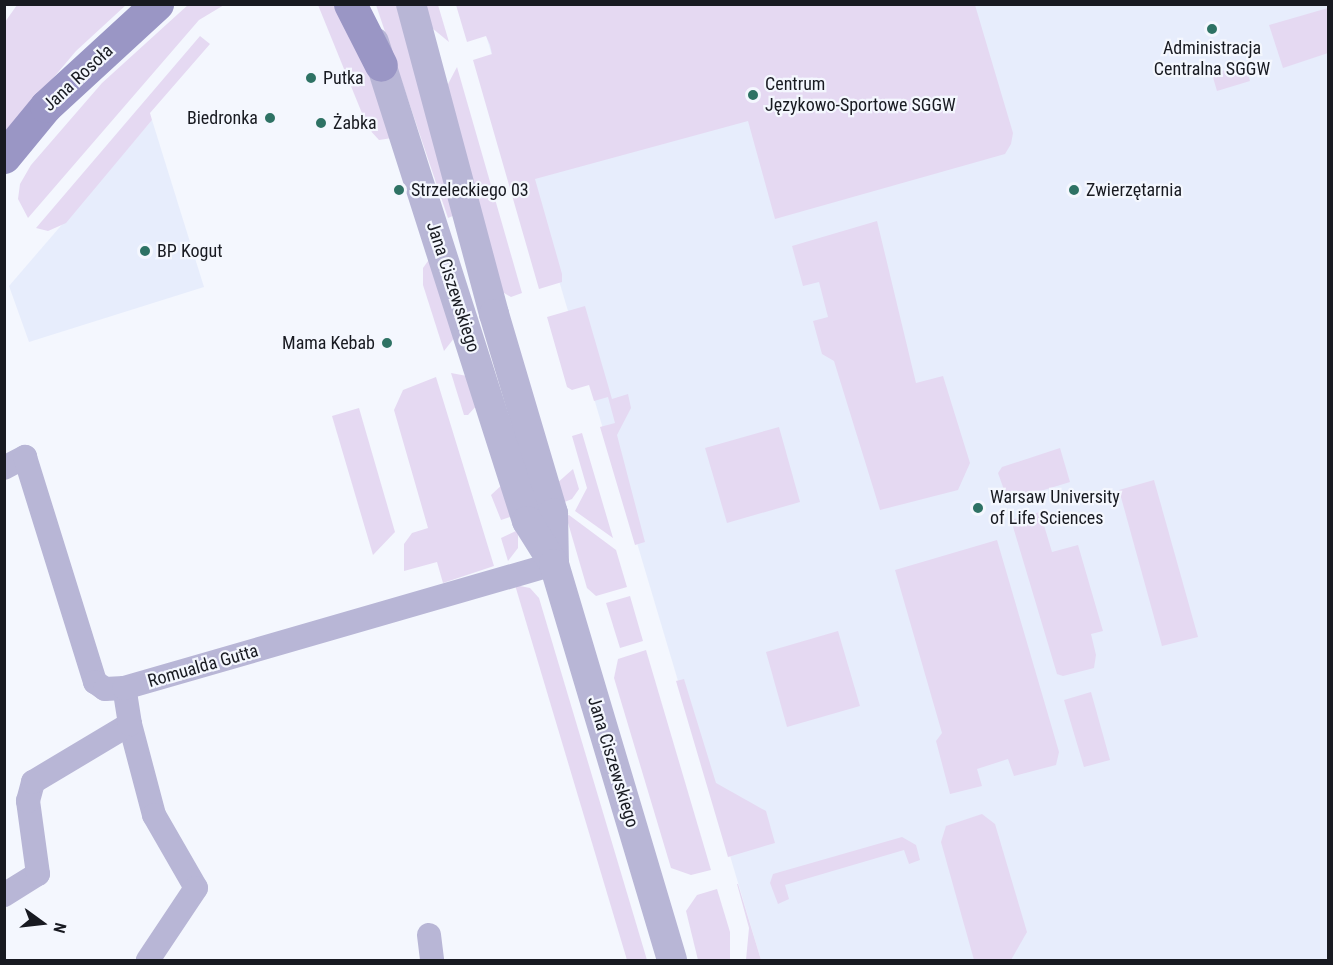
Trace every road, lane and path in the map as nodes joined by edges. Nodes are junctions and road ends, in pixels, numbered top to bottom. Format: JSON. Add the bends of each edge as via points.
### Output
{"nodes":[{"id":1,"x":157,"y":4,"type":"edge"},
{"id":2,"x":350,"y":4,"type":"edge"},
{"id":3,"x":363,"y":4,"type":"edge"},
{"id":4,"x":411,"y":4,"type":"edge"},
{"id":5,"x":381,"y":64,"type":"junction"},
{"id":6,"x":4,"y":158,"type":"edge"},
{"id":7,"x":4,"y":468,"type":"edge"},
{"id":8,"x":554,"y":564,"type":"junction"},
{"id":9,"x":124,"y":688,"type":"junction"},
{"id":10,"x":130,"y":724,"type":"junction"},
{"id":11,"x":4,"y":895,"type":"edge"},
{"id":12,"x":429,"y":935,"type":"dead end"},
{"id":13,"x":148,"y":960,"type":"edge"},
{"id":14,"x":432,"y":960,"type":"edge"},
{"id":15,"x":672,"y":960,"type":"edge"}],
"edges":[{"from":1,"to":6,"type":"main road","name":"Jana Rosoła","via":[[46,106]]},
{"from":2,"to":5,"type":"main road"},
{"from":3,"to":5,"type":"street","name":"Jana Ciszewskiego"},
{"from":4,"to":8,"type":"street","name":"Jana Ciszewskiego","via":[[494,314],[553,513]]},
{"from":5,"to":8,"type":"street","name":"Jana Ciszewskiego","via":[[527,521]]},
{"from":7,"to":9,"type":"street","via":[[25,457],[95,682],[105,689]]},
{"from":8,"to":9,"type":"street","name":"Romualda Gutta"},
{"from":8,"to":15,"type":"street","name":"Jana Ciszewskiego"},
{"from":9,"to":10,"type":"street","name":"Romualda Gutta"},
{"from":10,"to":11,"type":"street","via":[[33,782],[28,801],[38,874]]},
{"from":10,"to":13,"type":"street","name":"Romualda Gutta","via":[[154,815],[196,888]]},
{"from":12,"to":14,"type":"street"}]}
